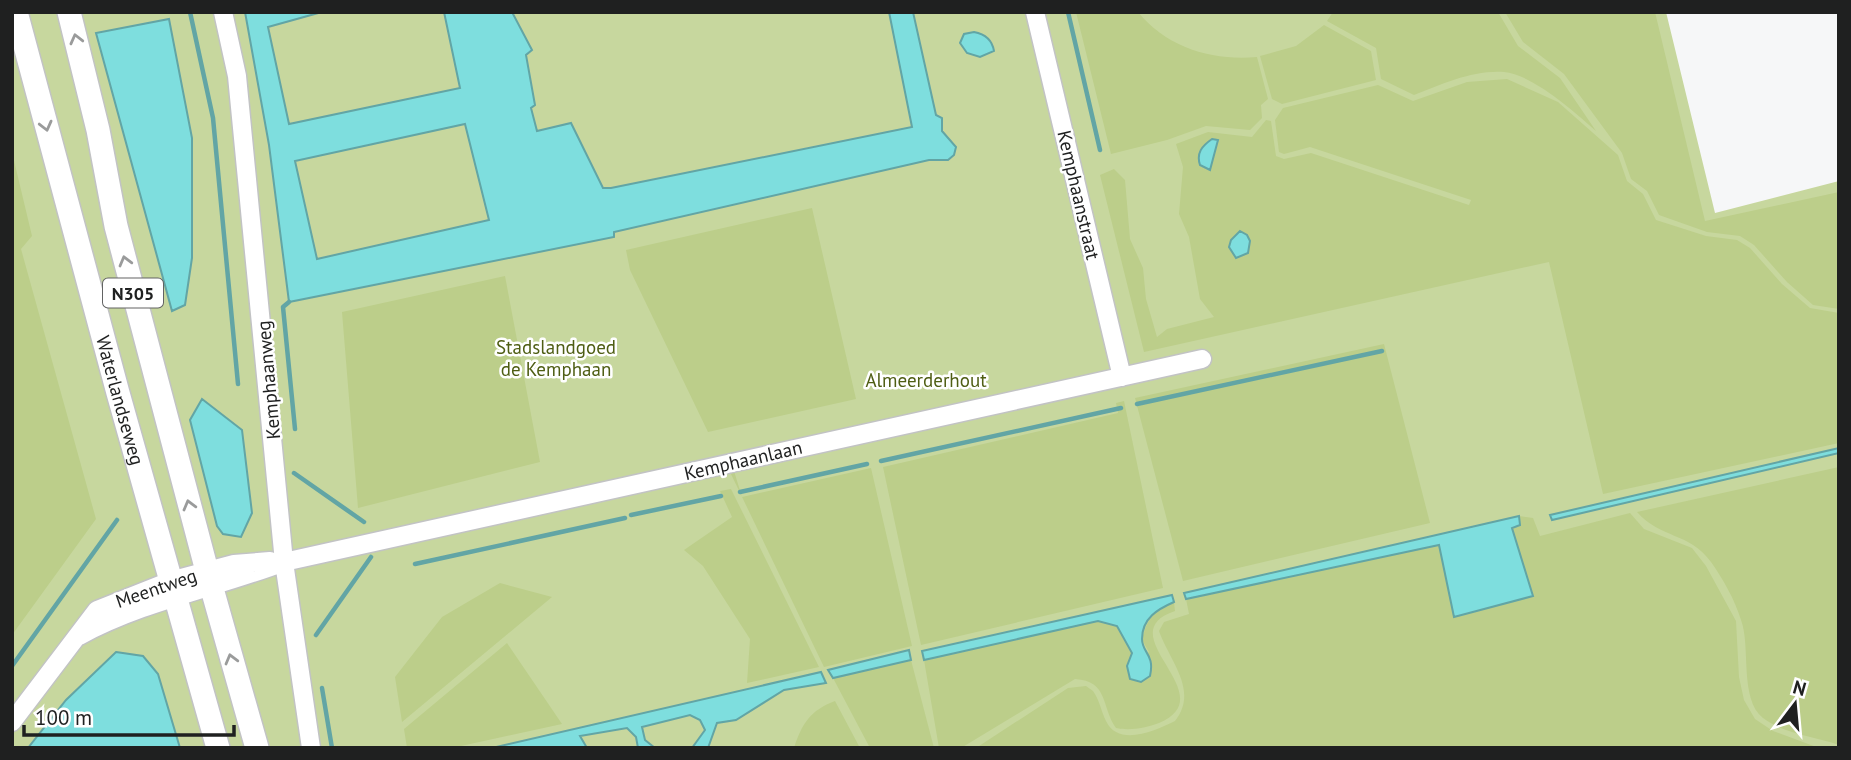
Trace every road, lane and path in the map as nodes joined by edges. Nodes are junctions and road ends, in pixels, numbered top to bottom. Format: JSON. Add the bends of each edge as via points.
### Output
{"nodes":[{"id":1,"x":16,"y":12,"type":"edge"},
{"id":2,"x":69,"y":12,"type":"edge"},
{"id":3,"x":223,"y":12,"type":"edge"},
{"id":4,"x":1035,"y":12,"type":"edge"},
{"id":5,"x":1202,"y":359,"type":"dead end"},
{"id":6,"x":1122,"y":377,"type":"junction"},
{"id":7,"x":284,"y":562,"type":"junction"},
{"id":8,"x":209,"y":579,"type":"junction"},
{"id":9,"x":172,"y":589,"type":"junction"},
{"id":10,"x":12,"y":722,"type":"edge"},
{"id":11,"x":218,"y":748,"type":"edge"},
{"id":12,"x":257,"y":748,"type":"edge"},
{"id":13,"x":311,"y":748,"type":"edge"}],
"edges":[{"from":1,"to":9,"type":"main road","name":"Waterlandseweg","number":"N305","one_way":true},
{"from":8,"to":2,"type":"main road","name":"Waterlandseweg","number":"N305","one_way":true,"via":[[116,226]]},
{"from":3,"to":7,"type":"street","name":"Kemphaanweg","via":[[237,76]]},
{"from":4,"to":6,"type":"street","name":"Kemphaanstraat"},
{"from":5,"to":6,"type":"street","name":"Kemphaanlaan"},
{"from":6,"to":7,"type":"street","name":"Kemphaanlaan"},
{"from":7,"to":8,"type":"street","name":"Kemphaanlaan","via":[[260,561]]},
{"from":7,"to":13,"type":"street","name":"Kemphaanweg"},
{"from":8,"to":9,"type":"street","name":"Kemphaanlaan"},
{"from":12,"to":8,"type":"main road","name":"Waterlandseweg","number":"N305","one_way":true},
{"from":9,"to":10,"type":"street","name":"Meentweg","via":[[79,636]]},
{"from":9,"to":11,"type":"main road","name":"Waterlandseweg","number":"N305"}]}
